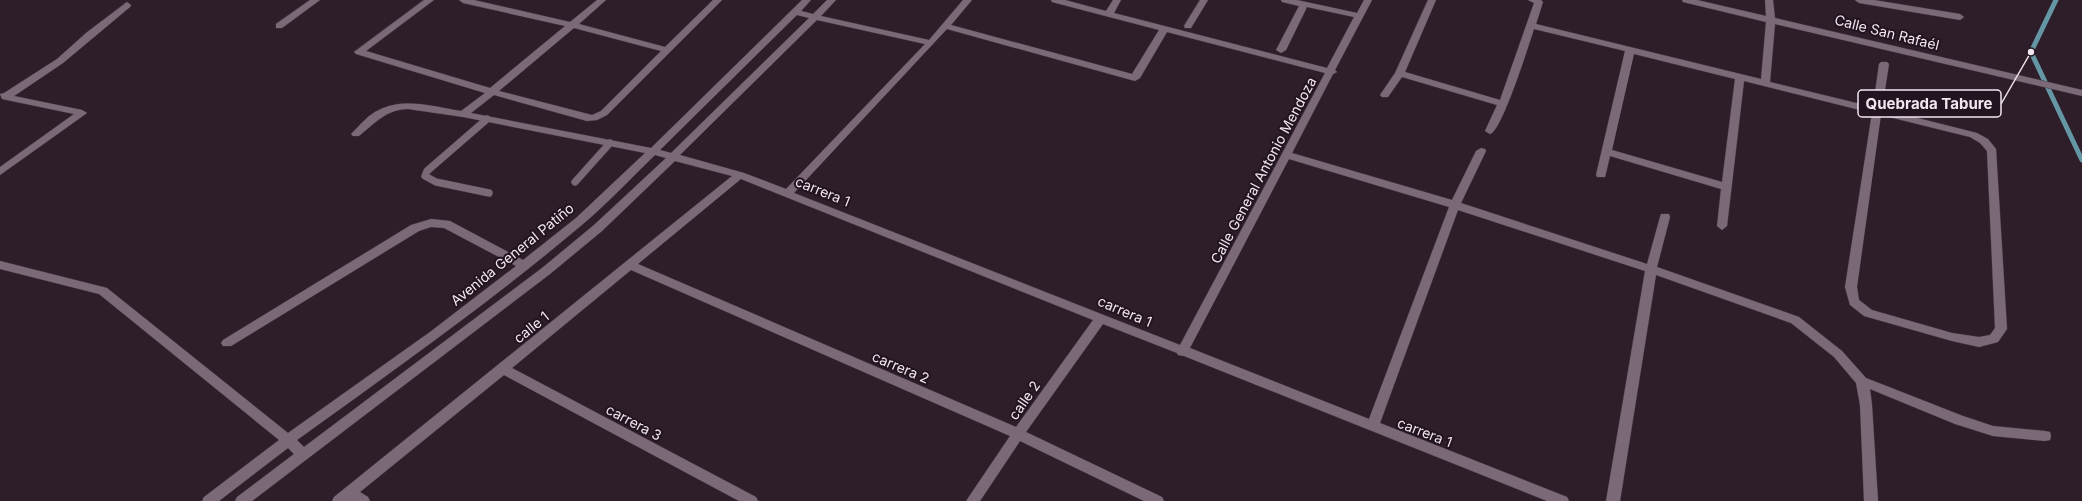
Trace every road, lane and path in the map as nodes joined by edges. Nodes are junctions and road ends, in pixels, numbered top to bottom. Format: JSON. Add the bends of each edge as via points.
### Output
{"nodes":[{"id":1,"x":316,"y":0,"type":"edge"},
{"id":2,"x":430,"y":0,"type":"edge"},
{"id":3,"x":463,"y":0,"type":"edge"},
{"id":4,"x":602,"y":0,"type":"edge"},
{"id":5,"x":718,"y":0,"type":"edge"},
{"id":6,"x":807,"y":0,"type":"edge"},
{"id":7,"x":832,"y":0,"type":"edge"},
{"id":8,"x":968,"y":0,"type":"edge"},
{"id":9,"x":1055,"y":0,"type":"edge"},
{"id":10,"x":1117,"y":0,"type":"edge"},
{"id":11,"x":1204,"y":0,"type":"edge"},
{"id":12,"x":1285,"y":0,"type":"edge"},
{"id":13,"x":1368,"y":0,"type":"edge"},
{"id":14,"x":1432,"y":0,"type":"edge"},
{"id":15,"x":1532,"y":0,"type":"edge"},
{"id":16,"x":1686,"y":0,"type":"edge"},
{"id":17,"x":1769,"y":0,"type":"edge"},
{"id":18,"x":1859,"y":0,"type":"edge"},
{"id":19,"x":1304,"y":4,"type":"junction"},
{"id":20,"x":127,"y":6,"type":"dead end"},
{"id":21,"x":794,"y":12,"type":"junction"},
{"id":22,"x":1109,"y":14,"type":"junction"},
{"id":23,"x":1360,"y":16,"type":"junction"},
{"id":24,"x":817,"y":17,"type":"junction"},
{"id":25,"x":1960,"y":18,"type":"dead end"},
{"id":26,"x":1771,"y":19,"type":"junction"},
{"id":27,"x":572,"y":25,"type":"junction"},
{"id":28,"x":1530,"y":25,"type":"junction"},
{"id":29,"x":279,"y":26,"type":"dead end"},
{"id":30,"x":945,"y":26,"type":"junction"},
{"id":31,"x":1188,"y":26,"type":"dead end"},
{"id":32,"x":1164,"y":29,"type":"junction"},
{"id":33,"x":931,"y":43,"type":"junction"},
{"id":34,"x":666,"y":50,"type":"junction"},
{"id":35,"x":1281,"y":50,"type":"dead end"},
{"id":36,"x":1630,"y":50,"type":"junction"},
{"id":37,"x":1884,"y":64,"type":"dead end"},
{"id":38,"x":1332,"y":72,"type":"junction"},
{"id":39,"x":1400,"y":73,"type":"junction"},
{"id":40,"x":1740,"y":78,"type":"junction"},
{"id":41,"x":1765,"y":83,"type":"junction"},
{"id":42,"x":492,"y":92,"type":"junction"},
{"id":43,"x":2082,"y":93,"type":"edge"},
{"id":44,"x":1385,"y":95,"type":"dead end"},
{"id":45,"x":3,"y":96,"type":"edge"},
{"id":46,"x":1503,"y":104,"type":"junction"},
{"id":47,"x":1876,"y":112,"type":"junction"},
{"id":48,"x":463,"y":114,"type":"junction"},
{"id":49,"x":487,"y":119,"type":"junction"},
{"id":50,"x":1490,"y":131,"type":"dead end"},
{"id":51,"x":356,"y":134,"type":"dead end"},
{"id":52,"x":610,"y":143,"type":"junction"},
{"id":53,"x":652,"y":151,"type":"junction"},
{"id":54,"x":1481,"y":151,"type":"dead end"},
{"id":55,"x":1607,"y":152,"type":"junction"},
{"id":56,"x":1286,"y":155,"type":"junction"},
{"id":57,"x":673,"y":157,"type":"junction"},
{"id":58,"x":0,"y":172,"type":"edge"},
{"id":59,"x":740,"y":175,"type":"junction"},
{"id":60,"x":1601,"y":175,"type":"dead end"},
{"id":61,"x":575,"y":182,"type":"dead end"},
{"id":62,"x":1728,"y":187,"type":"junction"},
{"id":63,"x":488,"y":193,"type":"dead end"},
{"id":64,"x":788,"y":193,"type":"junction"},
{"id":65,"x":1455,"y":205,"type":"junction"},
{"id":66,"x":1665,"y":218,"type":"dead end"},
{"id":67,"x":1722,"y":226,"type":"dead end"},
{"id":68,"x":0,"y":265,"type":"edge"},
{"id":69,"x":630,"y":265,"type":"junction"},
{"id":70,"x":524,"y":266,"type":"junction"},
{"id":71,"x":1651,"y":269,"type":"junction"},
{"id":72,"x":1101,"y":317,"type":"junction"},
{"id":73,"x":227,"y":343,"type":"dead end"},
{"id":74,"x":1182,"y":352,"type":"junction"},
{"id":75,"x":503,"y":369,"type":"junction"},
{"id":76,"x":1862,"y":381,"type":"junction"},
{"id":77,"x":1372,"y":427,"type":"junction"},
{"id":78,"x":1018,"y":434,"type":"junction"},
{"id":79,"x":2045,"y":436,"type":"dead end"},
{"id":80,"x":288,"y":440,"type":"junction"},
{"id":81,"x":303,"y":454,"type":"junction"},
{"id":82,"x":344,"y":497,"type":"edge"},
{"id":83,"x":209,"y":501,"type":"edge"},
{"id":84,"x":242,"y":501,"type":"edge"},
{"id":85,"x":363,"y":501,"type":"edge"},
{"id":86,"x":751,"y":501,"type":"edge"},
{"id":87,"x":973,"y":501,"type":"edge"},
{"id":88,"x":1157,"y":501,"type":"edge"},
{"id":89,"x":1562,"y":501,"type":"edge"},
{"id":90,"x":1613,"y":501,"type":"edge"},
{"id":91,"x":1871,"y":501,"type":"edge"}],
"edges":[{"from":1,"to":29,"type":"street"},
{"from":2,"to":42,"type":"street","via":[[359,52]]},
{"from":3,"to":27,"type":"street"},
{"from":4,"to":27,"type":"street"},
{"from":5,"to":34,"type":"street"},
{"from":6,"to":21,"type":"street","name":"Avenida General Patiño"},
{"from":7,"to":24,"type":"street"},
{"from":8,"to":30,"type":"street"},
{"from":9,"to":22,"type":"street"},
{"from":10,"to":22,"type":"street"},
{"from":11,"to":31,"type":"street"},
{"from":12,"to":19,"type":"street"},
{"from":13,"to":23,"type":"street","name":"Calle General Antonio Mendoza"},
{"from":14,"to":39,"type":"street"},
{"from":15,"to":28,"type":"street","via":[[1540,2]]},
{"from":16,"to":26,"type":"street","name":"Calle San Rafaél"},
{"from":17,"to":26,"type":"street"},
{"from":18,"to":25,"type":"street"},
{"from":19,"to":23,"type":"street"},
{"from":19,"to":35,"type":"street"},
{"from":20,"to":45,"type":"street","via":[[60,61]]},
{"from":21,"to":24,"type":"street"},
{"from":21,"to":53,"type":"street","name":"Avenida General Patiño"},
{"from":22,"to":32,"type":"street"},
{"from":23,"to":38,"type":"street","name":"Calle General Antonio Mendoza"},
{"from":24,"to":33,"type":"street"},
{"from":24,"to":57,"type":"street"},
{"from":26,"to":41,"type":"street"},
{"from":26,"to":43,"type":"street","name":"Calle San Rafaél"},
{"from":27,"to":34,"type":"street"},
{"from":27,"to":42,"type":"street"},
{"from":28,"to":36,"type":"street"},
{"from":28,"to":46,"type":"street"},
{"from":30,"to":32,"type":"street","via":[[1135,78]]},
{"from":30,"to":33,"type":"street"},
{"from":32,"to":38,"type":"street"},
{"from":33,"to":64,"type":"street"},
{"from":34,"to":42,"type":"street","via":[[604,113],[594,118],[575,116]]},
{"from":36,"to":40,"type":"street"},
{"from":36,"to":55,"type":"street"},
{"from":37,"to":47,"type":"street"},
{"from":38,"to":56,"type":"street","name":"Calle General Antonio Mendoza"},
{"from":39,"to":44,"type":"street"},
{"from":39,"to":46,"type":"street"},
{"from":40,"to":41,"type":"street"},
{"from":40,"to":62,"type":"street"},
{"from":41,"to":47,"type":"street"},
{"from":42,"to":48,"type":"street"},
{"from":45,"to":58,"type":"street","via":[[82,113]]},
{"from":46,"to":50,"type":"street"},
{"from":47,"to":47,"type":"street","via":[[1973,135],[1984,141],[1992,151],[2001,329],[1994,339],[1979,342],[1952,337],[1868,313],[1854,302],[1851,287]]},
{"from":48,"to":49,"type":"street","name":"carrera 1"},
{"from":48,"to":51,"type":"street","name":"carrera 1","via":[[398,106],[381,112]]},
{"from":49,"to":52,"type":"street","name":"carrera 1"},
{"from":49,"to":63,"type":"lane","via":[[427,171],[425,176],[428,180]]},
{"from":52,"to":53,"type":"street","name":"carrera 1"},
{"from":52,"to":61,"type":"lane"},
{"from":53,"to":57,"type":"street","name":"carrera 1"},
{"from":53,"to":70,"type":"street","name":"Avenida General Patiño","via":[[580,220]]},
{"from":54,"to":65,"type":"street"},
{"from":55,"to":60,"type":"street"},
{"from":55,"to":62,"type":"street"},
{"from":56,"to":65,"type":"street"},
{"from":56,"to":74,"type":"street","name":"Calle General Antonio Mendoza"},
{"from":57,"to":59,"type":"street","name":"carrera 1"},
{"from":57,"to":81,"type":"street","via":[[598,228],[546,272]]},
{"from":59,"to":64,"type":"street","name":"carrera 1"},
{"from":59,"to":69,"type":"street","name":"calle 1"},
{"from":62,"to":67,"type":"street"},
{"from":64,"to":72,"type":"street","name":"carrera 1"},
{"from":65,"to":71,"type":"street"},
{"from":65,"to":77,"type":"street"},
{"from":66,"to":71,"type":"street"},
{"from":68,"to":80,"type":"street","via":[[102,291]]},
{"from":69,"to":75,"type":"street","name":"calle 1"},
{"from":69,"to":78,"type":"street","name":"carrera 2"},
{"from":70,"to":73,"type":"street","via":[[446,224],[431,223],[415,228]]},
{"from":70,"to":80,"type":"street","name":"Avenida General Patiño","via":[[434,335]]},
{"from":71,"to":76,"type":"street","via":[[1794,320],[1838,354]]},
{"from":71,"to":90,"type":"street"},
{"from":72,"to":74,"type":"street","name":"carrera 1"},
{"from":72,"to":78,"type":"street","name":"calle 2"},
{"from":74,"to":77,"type":"street","name":"carrera 1"},
{"from":75,"to":82,"type":"street","name":"calle 1"},
{"from":75,"to":86,"type":"street","name":"carrera 3"},
{"from":76,"to":79,"type":"street","via":[[1993,431]]},
{"from":76,"to":91,"type":"street","via":[[1866,405]]},
{"from":77,"to":89,"type":"street","name":"carrera 1"},
{"from":78,"to":87,"type":"street","name":"calle 2"},
{"from":78,"to":88,"type":"street","name":"carrera 2"},
{"from":80,"to":81,"type":"street"},
{"from":80,"to":83,"type":"street","name":"Avenida General Patiño"},
{"from":81,"to":84,"type":"street"},
{"from":82,"to":85,"type":"street"}]}
